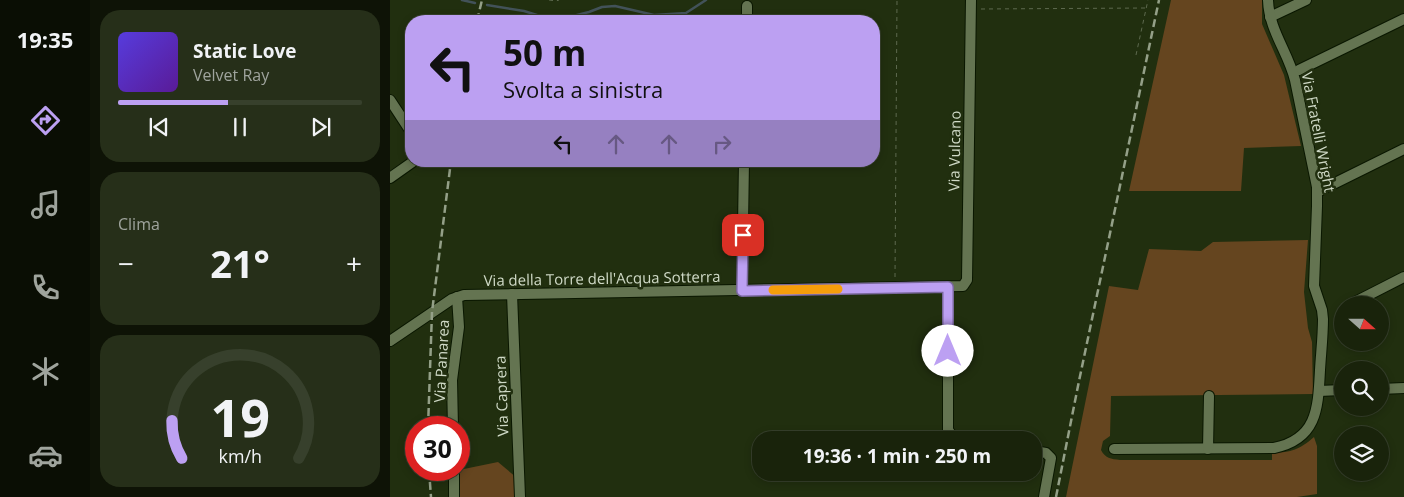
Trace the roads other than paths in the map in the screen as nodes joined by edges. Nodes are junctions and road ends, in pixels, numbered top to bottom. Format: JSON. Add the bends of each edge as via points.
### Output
{"nodes":[{"id":1,"x":1268,"y":0,"type":"edge"},
{"id":2,"x":1306,"y":0,"type":"edge"},
{"id":3,"x":971,"y":5,"type":"edge"},
{"id":4,"x":747,"y":6,"type":"dead end"},
{"id":5,"x":747,"y":15,"type":"edge"},
{"id":6,"x":1270,"y":17,"type":"junction"},
{"id":7,"x":1404,"y":19,"type":"edge"},
{"id":8,"x":1298,"y":70,"type":"dead end"},
{"id":9,"x":390,"y":100,"type":"edge"},
{"id":10,"x":405,"y":123,"type":"edge"},
{"id":11,"x":1404,"y":149,"type":"edge"},
{"id":12,"x":406,"y":167,"type":"edge"},
{"id":13,"x":744,"y":167,"type":"edge"},
{"id":14,"x":390,"y":178,"type":"edge"},
{"id":15,"x":1317,"y":192,"type":"junction"},
{"id":16,"x":1404,"y":277,"type":"edge"},
{"id":17,"x":948,"y":287,"type":"junction"},
{"id":18,"x":742,"y":291,"type":"junction"},
{"id":19,"x":512,"y":294,"type":"junction"},
{"id":20,"x":1367,"y":296,"type":"edge"},
{"id":21,"x":458,"y":297,"type":"junction"},
{"id":22,"x":390,"y":341,"type":"edge"},
{"id":23,"x":1404,"y":388,"type":"edge"},
{"id":24,"x":1389,"y":389,"type":"edge"},
{"id":25,"x":1334,"y":390,"type":"edge"},
{"id":26,"x":1319,"y":391,"type":"junction"},
{"id":27,"x":1209,"y":396,"type":"dead end"},
{"id":28,"x":453,"y":416,"type":"edge"},
{"id":29,"x":949,"y":431,"type":"edge"},
{"id":30,"x":1208,"y":449,"type":"junction"},
{"id":31,"x":1114,"y":450,"type":"dead end"},
{"id":32,"x":1042,"y":452,"type":"edge"},
{"id":33,"x":454,"y":481,"type":"edge"},
{"id":34,"x":454,"y":497,"type":"edge"},
{"id":35,"x":520,"y":497,"type":"edge"},
{"id":36,"x":1044,"y":497,"type":"edge"}],
"edges":[{"from":1,"to":6,"type":"street","name":"Via Fratelli Wright"},
{"from":2,"to":6,"type":"street"},
{"from":3,"to":17,"type":"street","name":"Via Vulcano","via":[[967,280],[965,285]]},
{"from":4,"to":5,"type":"street"},
{"from":6,"to":15,"type":"street","name":"Via Fratelli Wright","via":[[1292,68]]},
{"from":7,"to":8,"type":"street"},
{"from":9,"to":10,"type":"street"},
{"from":11,"to":15,"type":"street"},
{"from":12,"to":14,"type":"street"},
{"from":13,"to":18,"type":"street"},
{"from":15,"to":26,"type":"street","name":"Via Fratelli Wright","via":[[1314,284],[1323,319]]},
{"from":16,"to":20,"type":"street"},
{"from":17,"to":18,"type":"street","name":"Via della Torre dell'Acqua Sotterra"},
{"from":17,"to":29,"type":"street"},
{"from":18,"to":19,"type":"street","name":"Via della Torre dell'Acqua Sotterra"},
{"from":19,"to":21,"type":"street","name":"Via della Torre dell'Acqua Sotterra"},
{"from":19,"to":35,"type":"street","name":"Via Caprera"},
{"from":21,"to":22,"type":"street","name":"Via della Torre dell'Acqua Sotterra"},
{"from":21,"to":28,"type":"street","name":"Via Panarea"},
{"from":23,"to":24,"type":"street"},
{"from":25,"to":26,"type":"street"},
{"from":26,"to":30,"type":"street","name":"Via Fratelli Wright","via":[[1318,408],[1312,423],[1294,442],[1271,448]]},
{"from":27,"to":30,"type":"street"},
{"from":30,"to":31,"type":"street","name":"Via Fratelli Wright"},
{"from":32,"to":36,"type":"street","via":[[1051,458]]},
{"from":33,"to":34,"type":"street"}]}
